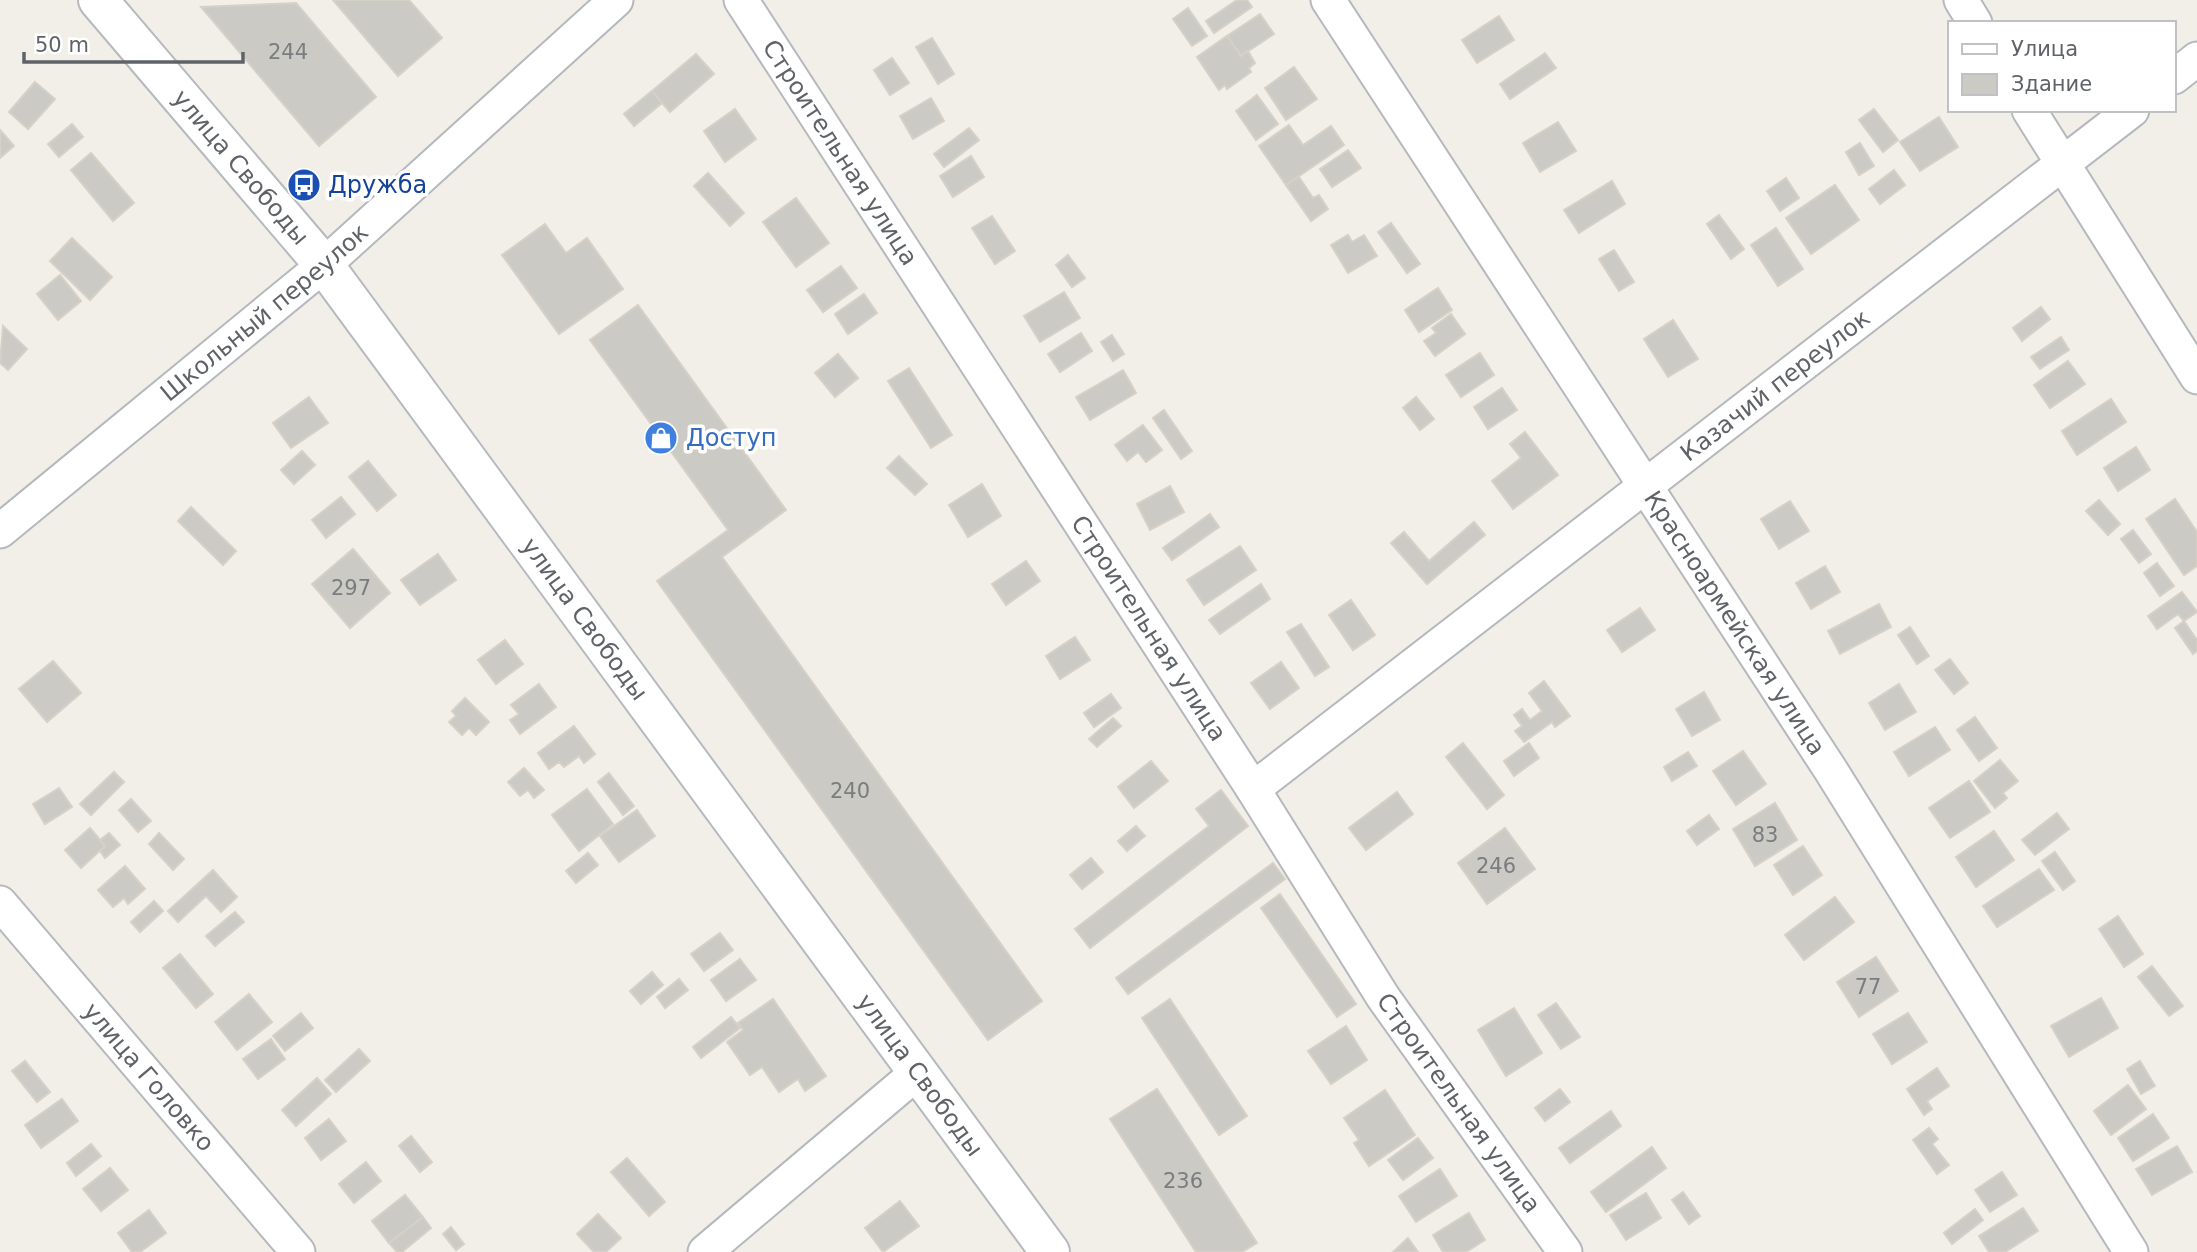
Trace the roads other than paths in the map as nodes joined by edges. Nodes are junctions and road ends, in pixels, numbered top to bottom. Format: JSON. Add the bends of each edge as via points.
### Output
{"nodes":[{"id":1,"x":98,"y":0,"type":"edge"},
{"id":2,"x":616,"y":0,"type":"edge"},
{"id":3,"x":741,"y":0,"type":"edge"},
{"id":4,"x":1328,"y":0,"type":"edge"},
{"id":5,"x":1961,"y":0,"type":"edge"},
{"id":6,"x":1974,"y":21,"type":"edge"},
{"id":7,"x":2197,"y":59,"type":"edge"},
{"id":8,"x":2176,"y":75,"type":"edge"},
{"id":9,"x":2030,"y":112,"type":"edge"},
{"id":10,"x":2129,"y":112,"type":"edge"},
{"id":11,"x":2063,"y":165,"type":"junction"},
{"id":12,"x":324,"y":265,"type":"junction"},
{"id":13,"x":2197,"y":377,"type":"edge"},
{"id":14,"x":1648,"y":486,"type":"junction"},
{"id":15,"x":0,"y":531,"type":"edge"},
{"id":16,"x":1253,"y":789,"type":"junction"},
{"id":17,"x":0,"y":903,"type":"edge"},
{"id":18,"x":919,"y":1072,"type":"junction"},
{"id":19,"x":298,"y":1252,"type":"edge"},
{"id":20,"x":705,"y":1252,"type":"edge"},
{"id":21,"x":1049,"y":1252,"type":"edge"},
{"id":22,"x":1565,"y":1252,"type":"edge"},
{"id":23,"x":2131,"y":1252,"type":"edge"}],
"edges":[{"from":1,"to":12,"type":"main road","name":"улица Свободы"},
{"from":2,"to":12,"type":"street","name":"Школьный переулок"},
{"from":3,"to":16,"type":"street","name":"Строительная улица"},
{"from":4,"to":14,"type":"street","name":"Красноармейская улица"},
{"from":5,"to":6,"type":"street"},
{"from":7,"to":8,"type":"street"},
{"from":9,"to":11,"type":"street"},
{"from":10,"to":11,"type":"street","name":"Казачий переулок"},
{"from":11,"to":13,"type":"street"},
{"from":11,"to":14,"type":"street","name":"Казачий переулок"},
{"from":12,"to":15,"type":"street","name":"Школьный переулок"},
{"from":12,"to":18,"type":"main road","name":"улица Свободы"},
{"from":14,"to":16,"type":"street","name":"Казачий переулок"},
{"from":14,"to":23,"type":"street","name":"Красноармейская улица"},
{"from":16,"to":22,"type":"street","name":"Строительная улица","via":[[1383,997]]},
{"from":17,"to":19,"type":"street","name":"улица Головко"},
{"from":18,"to":20,"type":"street"},
{"from":18,"to":21,"type":"main road","name":"улица Свободы"}]}
